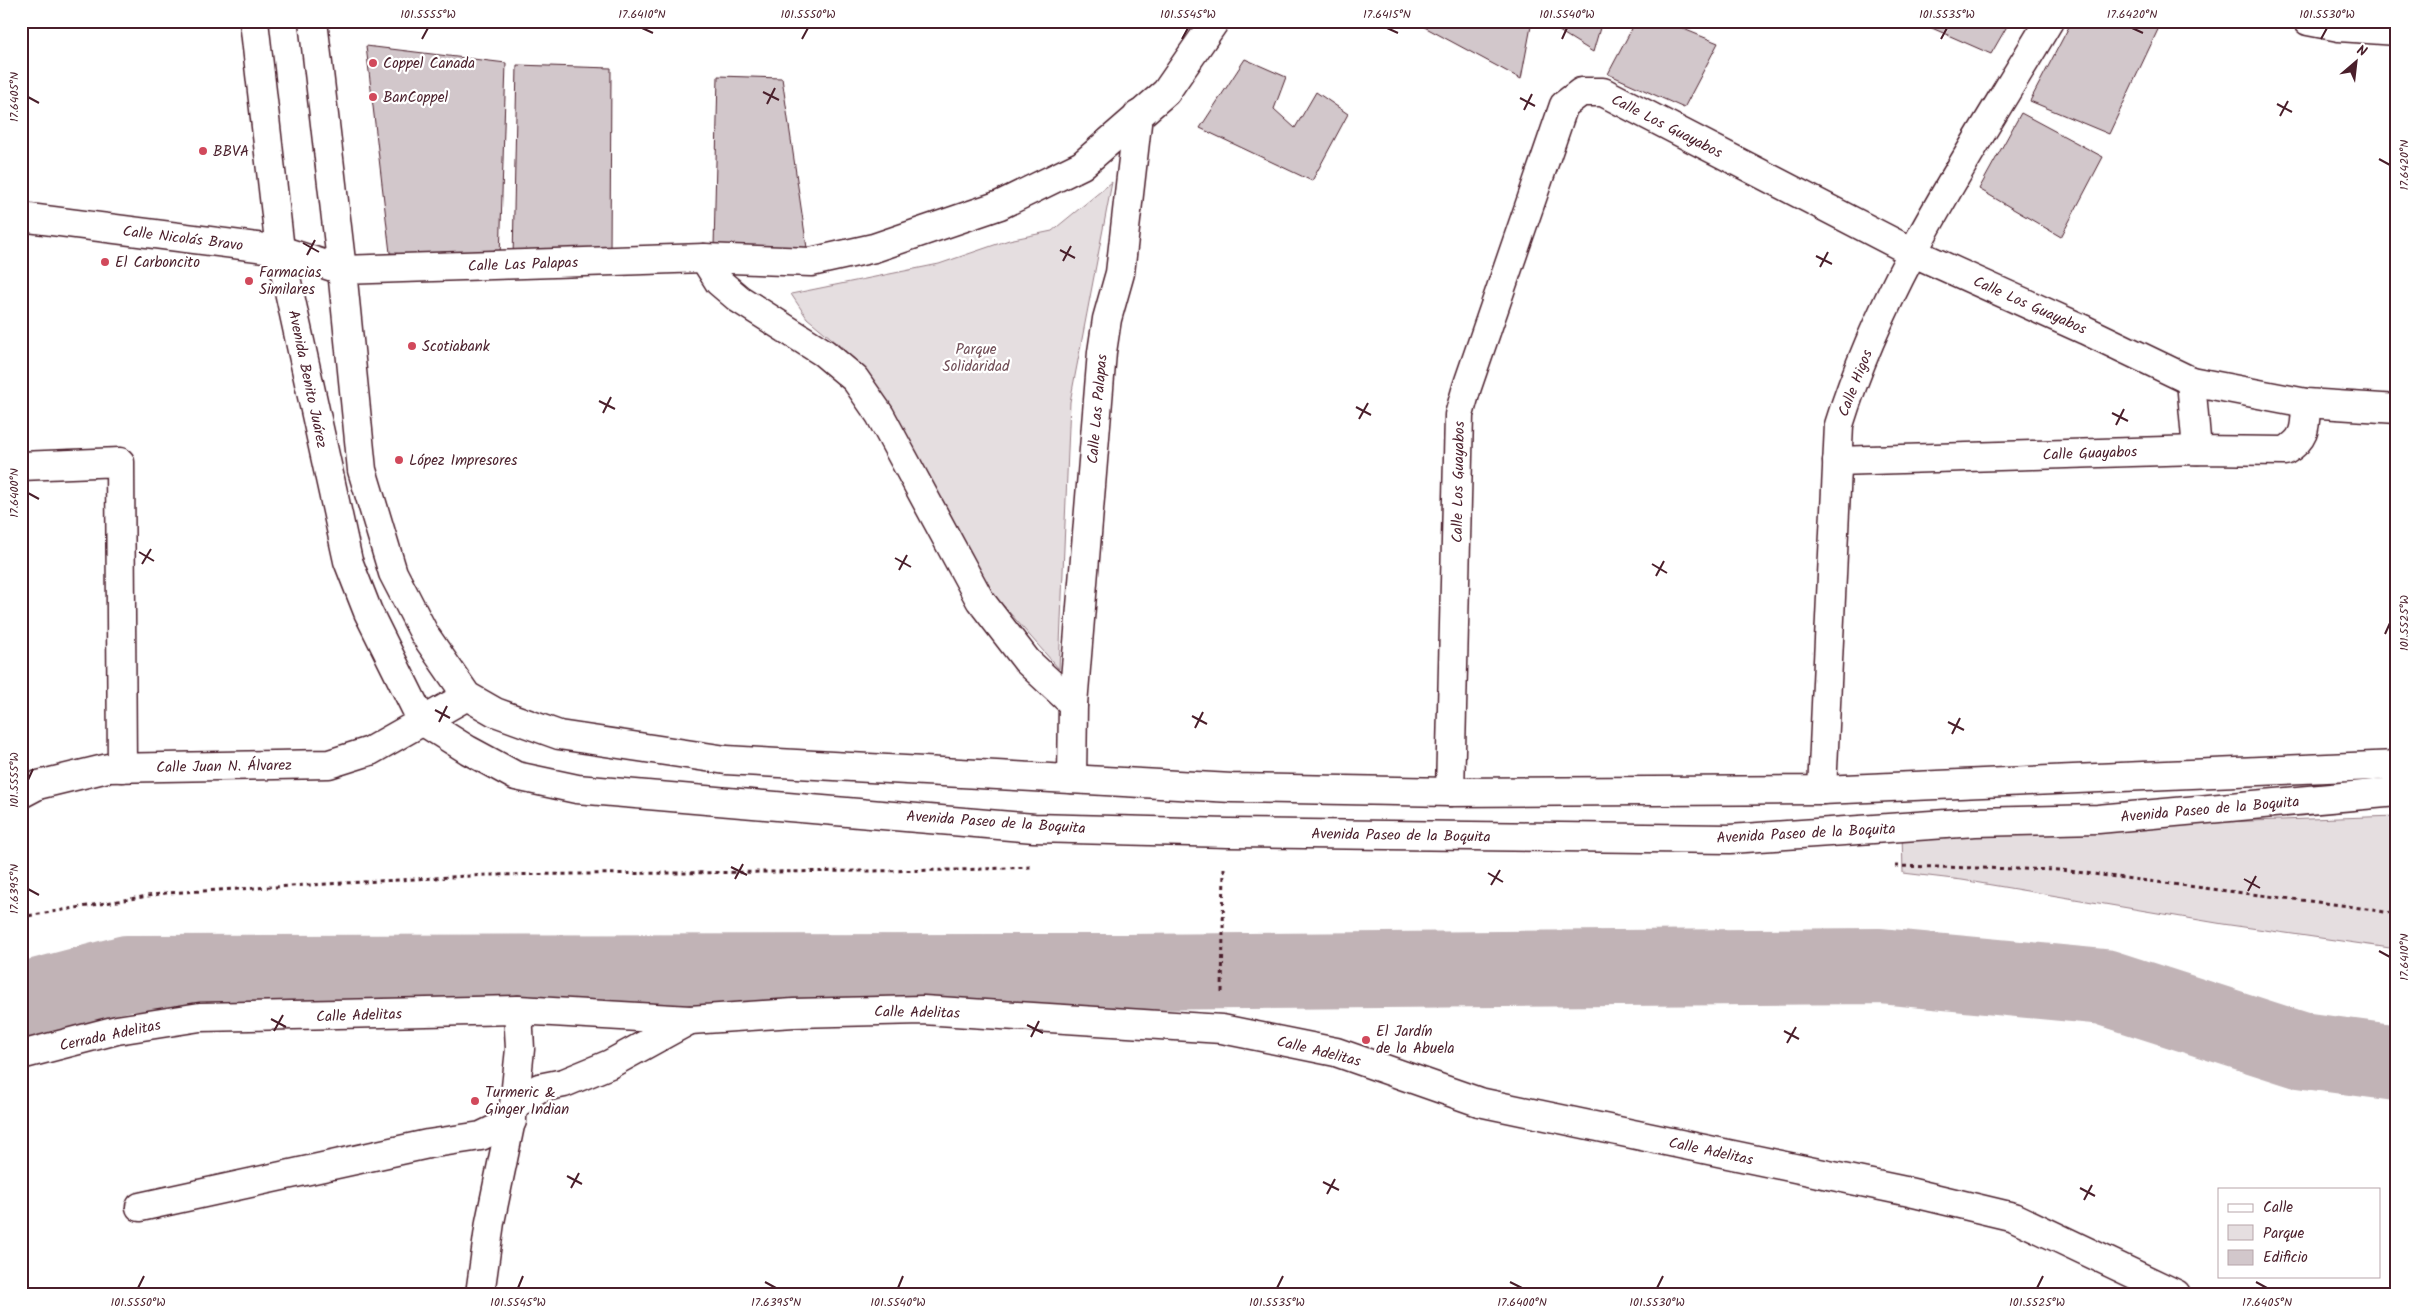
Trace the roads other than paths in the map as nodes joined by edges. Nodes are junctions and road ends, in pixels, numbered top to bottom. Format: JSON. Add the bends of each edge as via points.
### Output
{"nodes":[{"id":1,"x":254,"y":21,"type":"edge"},
{"id":2,"x":313,"y":21,"type":"edge"},
{"id":3,"x":1216,"y":21,"type":"edge"},
{"id":4,"x":2049,"y":21,"type":"edge"},
{"id":5,"x":2308,"y":21,"type":"edge"},
{"id":6,"x":2397,"y":31,"type":"edge"},
{"id":7,"x":1138,"y":115,"type":"junction"},
{"id":8,"x":21,"y":217,"type":"edge"},
{"id":9,"x":280,"y":250,"type":"junction"},
{"id":10,"x":1912,"y":252,"type":"junction"},
{"id":11,"x":704,"y":258,"type":"junction"},
{"id":12,"x":342,"y":270,"type":"junction"},
{"id":13,"x":2192,"y":381,"type":"junction"},
{"id":14,"x":2306,"y":402,"type":"junction"},
{"id":15,"x":2397,"y":408,"type":"edge"},
{"id":16,"x":2197,"y":450,"type":"junction"},
{"id":17,"x":1837,"y":461,"type":"junction"},
{"id":18,"x":21,"y":466,"type":"edge"},
{"id":19,"x":467,"y":696,"type":"junction"},
{"id":20,"x":1073,"y":704,"type":"junction"},
{"id":21,"x":422,"y":721,"type":"junction"},
{"id":22,"x":2397,"y":765,"type":"edge"},
{"id":23,"x":122,"y":768,"type":"junction"},
{"id":24,"x":1072,"y":778,"type":"junction"},
{"id":25,"x":1822,"y":790,"type":"junction"},
{"id":26,"x":1450,"y":792,"type":"junction"},
{"id":27,"x":2397,"y":792,"type":"edge"},
{"id":28,"x":21,"y":794,"type":"edge"},
{"id":29,"x":518,"y":1010,"type":"junction"},
{"id":30,"x":200,"y":1018,"type":"joint"},
{"id":31,"x":690,"y":1020,"type":"junction"},
{"id":32,"x":21,"y":1055,"type":"edge"},
{"id":33,"x":513,"y":1114,"type":"junction"},
{"id":34,"x":140,"y":1208,"type":"dead end"},
{"id":35,"x":480,"y":1294,"type":"edge"},
{"id":36,"x":2176,"y":1294,"type":"edge"}],
"edges":[{"from":1,"to":9,"type":"street","name":"Avenida Benito Juárez"},
{"from":2,"to":12,"type":"street"},
{"from":3,"to":7,"type":"street","name":"Calle Las Palapas","via":[[1166,92]]},
{"from":4,"to":10,"type":"street","name":"Calle Higos"},
{"from":5,"to":6,"type":"street","via":[[2339,27]]},
{"from":7,"to":11,"type":"street","name":"Calle Las Palapas","via":[[1082,165],[1000,205],[874,248],[811,262]]},
{"from":7,"to":20,"type":"street","name":"Calle Las Palapas","via":[[1120,273],[1102,352]]},
{"from":8,"to":9,"type":"street","name":"Calle Nicolás Bravo"},
{"from":9,"to":12,"type":"street","name":"Calle Nicolás Bravo"},
{"from":9,"to":21,"type":"street","name":"Avenida Benito Juárez","via":[[348,560],[368,612]]},
{"from":10,"to":13,"type":"street","name":"Calle Los Guayabos"},
{"from":10,"to":17,"type":"street","name":"Calle Higos","via":[[1851,388],[1839,425]]},
{"from":10,"to":26,"type":"street","name":"Calle Los Guayabos","via":[[1603,92],[1581,92],[1564,105],[1459,415]]},
{"from":11,"to":12,"type":"street","name":"Calle Las Palapas"},
{"from":11,"to":20,"type":"street","via":[[719,282],[739,299],[824,353],[855,379],[880,415],[980,600],[1027,661]]},
{"from":12,"to":19,"type":"street","via":[[362,470],[393,573],[426,635]]},
{"from":13,"to":14,"type":"street","name":"Calle Los Guayabos"},
{"from":13,"to":16,"type":"street"},
{"from":14,"to":15,"type":"street","name":"Calle Los Guayabos"},
{"from":14,"to":16,"type":"street","name":"Calle Guayabos","via":[[2306,427],[2297,444],[2285,451]]},
{"from":16,"to":17,"type":"street","name":"Calle Guayabos"},
{"from":17,"to":25,"type":"street","name":"Calle Higos"},
{"from":18,"to":23,"type":"street","via":[[120,462]]},
{"from":19,"to":21,"type":"street","name":"Calle Juan N. Álvarez"},
{"from":19,"to":24,"type":"street","via":[[495,712],[559,735],[726,760]]},
{"from":20,"to":24,"type":"street","name":"Calle Las Palapas"},
{"from":21,"to":23,"type":"street","name":"Calle Juan N. Álvarez","via":[[370,751],[329,764]]},
{"from":21,"to":27,"type":"street","name":"Avenida Paseo de la Boquita","via":[[516,776],[577,789],[1034,828],[1730,839],[1975,822],[2098,819]]},
{"from":22,"to":25,"type":"street"},
{"from":23,"to":28,"type":"street","name":"Calle Juan N. Álvarez","via":[[108,768],[38,785]]},
{"from":24,"to":26,"type":"street","via":[[1232,788]]},
{"from":25,"to":26,"type":"street"},
{"from":29,"to":30,"type":"street","name":"Calle Adelitas"},
{"from":29,"to":31,"type":"street","name":"Calle Adelitas"},
{"from":29,"to":33,"type":"street","via":[[520,1049]]},
{"from":30,"to":32,"type":"street","name":"Cerrada Adelitas","via":[[116,1030]]},
{"from":31,"to":33,"type":"street","via":[[610,1064],[564,1083],[539,1088]]},
{"from":31,"to":36,"type":"street","name":"Calle Adelitas","via":[[794,1013],[923,1010],[1222,1029],[1336,1052],[1479,1102],[1905,1191],[2014,1217]]},
{"from":33,"to":34,"type":"street","via":[[480,1136],[428,1144]]},
{"from":33,"to":35,"type":"street","via":[[490,1222]]}]}
